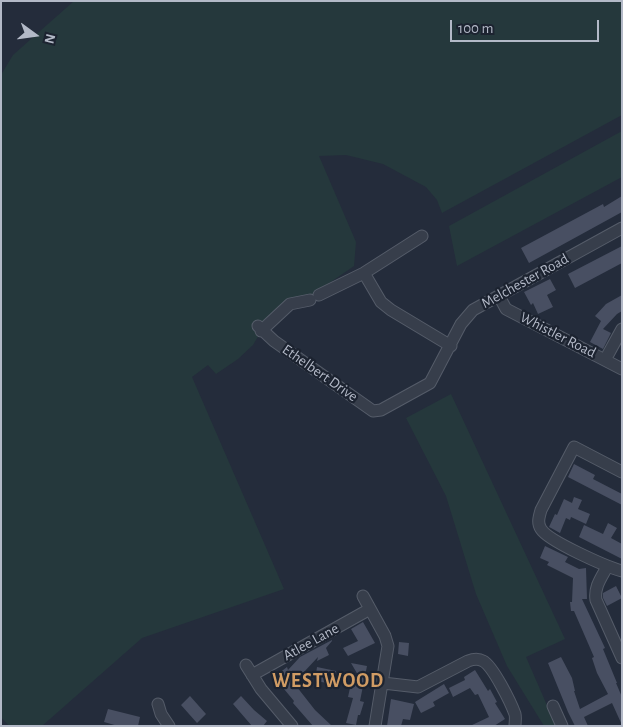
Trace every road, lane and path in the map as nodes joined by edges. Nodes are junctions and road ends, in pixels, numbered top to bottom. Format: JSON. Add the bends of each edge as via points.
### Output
{"nodes":[{"id":1,"x":622,"y":228,"type":"edge"},
{"id":2,"x":422,"y":236,"type":"dead end"},
{"id":3,"x":364,"y":273,"type":"junction"},
{"id":4,"x":499,"y":296,"type":"junction"},
{"id":5,"x":622,"y":329,"type":"edge"},
{"id":6,"x":451,"y":346,"type":"junction"},
{"id":7,"x":605,"y":360,"type":"junction"},
{"id":8,"x":622,"y":369,"type":"edge"},
{"id":9,"x":381,"y":410,"type":"joint"},
{"id":10,"x":622,"y":472,"type":"edge"},
{"id":11,"x":607,"y":567,"type":"junction"},
{"id":12,"x":622,"y":571,"type":"edge"},
{"id":13,"x":363,"y":596,"type":"dead end"},
{"id":14,"x":370,"y":609,"type":"junction"},
{"id":15,"x":622,"y":658,"type":"edge"},
{"id":16,"x":383,"y":683,"type":"junction"},
{"id":17,"x":158,"y":704,"type":"dead end"},
{"id":18,"x":553,"y":706,"type":"dead end"},
{"id":19,"x":169,"y":726,"type":"edge"},
{"id":20,"x":292,"y":726,"type":"edge"},
{"id":21,"x":375,"y":726,"type":"edge"},
{"id":22,"x":515,"y":726,"type":"edge"},
{"id":23,"x":562,"y":726,"type":"edge"}],
"edges":[{"from":1,"to":4,"type":"street","name":"Melchester Road"},
{"from":2,"to":3,"type":"street","name":"Ethelbert Drive"},
{"from":3,"to":6,"type":"street","via":[[381,302]]},
{"from":3,"to":9,"type":"street","name":"Ethelbert Drive","via":[[314,298],[290,304],[260,329],[373,411]]},
{"from":4,"to":6,"type":"street","name":"Melchester Road","via":[[473,310]]},
{"from":4,"to":7,"type":"street","name":"Whistler Road","via":[[506,308]]},
{"from":5,"to":7,"type":"street"},
{"from":6,"to":9,"type":"street","name":"Melchester Road","via":[[430,383]]},
{"from":7,"to":8,"type":"street","name":"Whistler Road"},
{"from":10,"to":11,"type":"street","via":[[574,447],[539,516],[541,530],[552,539]]},
{"from":11,"to":12,"type":"street"},
{"from":11,"to":15,"type":"street","via":[[597,585],[596,600]]},
{"from":13,"to":14,"type":"street"},
{"from":14,"to":16,"type":"street","via":[[387,642]]},
{"from":14,"to":20,"type":"street","name":"Atlee Lane","via":[[249,670]]},
{"from":16,"to":21,"type":"street"},
{"from":16,"to":22,"type":"street","via":[[418,687],[468,661],[481,660],[493,672],[514,712]]},
{"from":17,"to":19,"type":"street"},
{"from":18,"to":23,"type":"street"}]}
